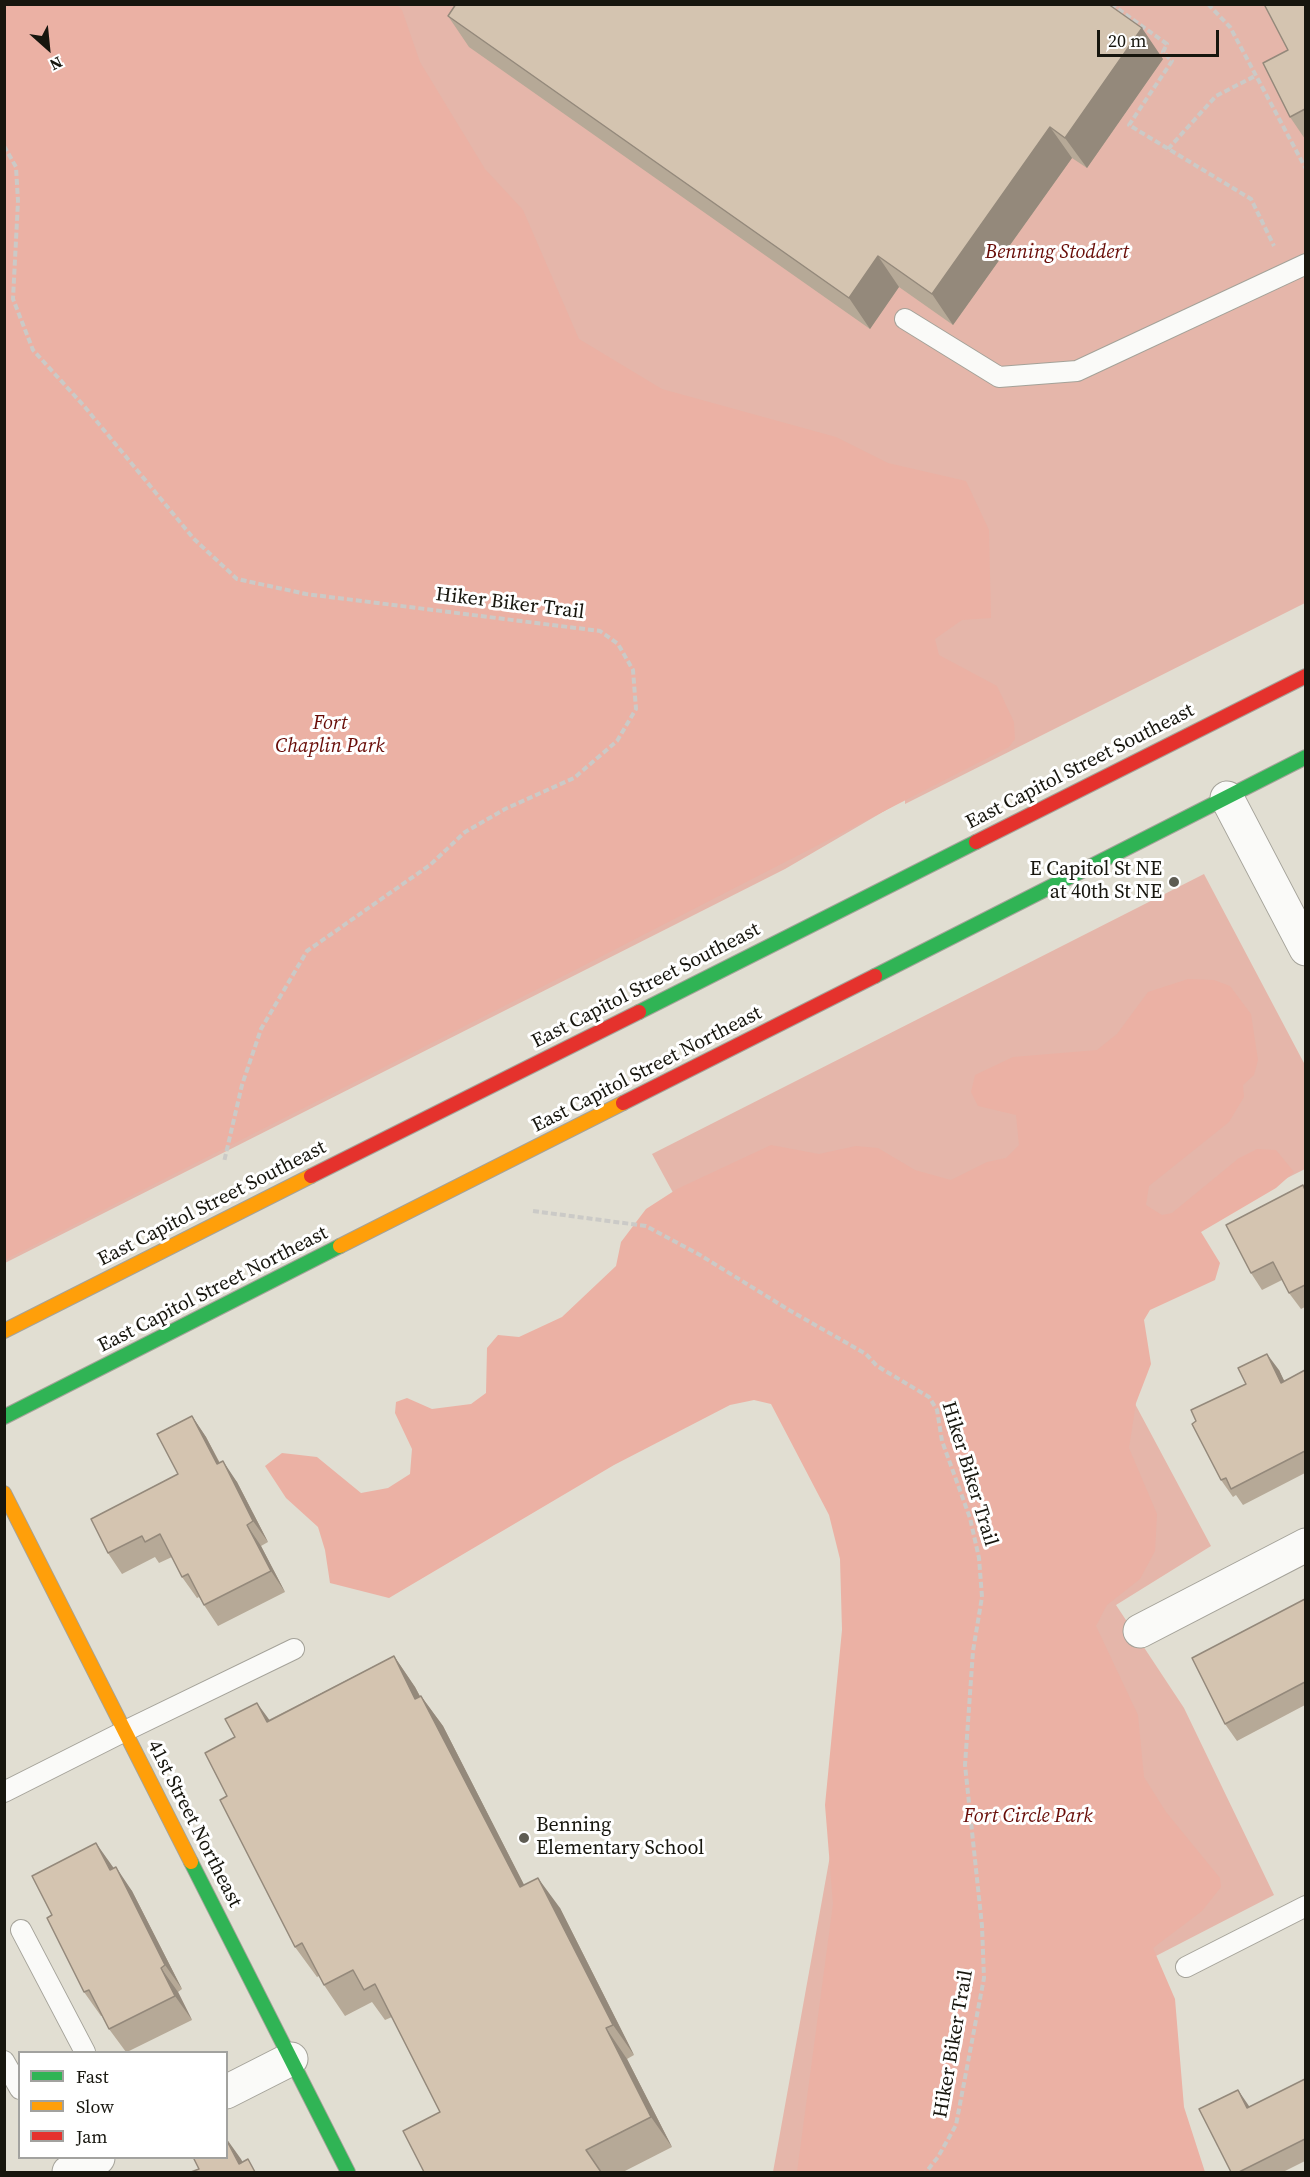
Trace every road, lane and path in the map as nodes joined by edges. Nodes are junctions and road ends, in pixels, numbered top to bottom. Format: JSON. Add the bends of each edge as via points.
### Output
{"nodes":[{"id":1,"x":1111,"y":4,"type":"edge"},
{"id":2,"x":1208,"y":4,"type":"edge"},
{"id":3,"x":1254,"y":76,"type":"junction"},
{"id":4,"x":4,"y":146,"type":"edge"},
{"id":5,"x":1168,"y":149,"type":"junction"},
{"id":6,"x":1305,"y":169,"type":"edge"},
{"id":7,"x":1297,"y":268,"type":"edge"},
{"id":8,"x":905,"y":319,"type":"dead end"},
{"id":9,"x":1305,"y":676,"type":"edge"},
{"id":10,"x":1305,"y":757,"type":"edge"},
{"id":11,"x":1227,"y":798,"type":"junction"},
{"id":12,"x":1305,"y":949,"type":"edge"},
{"id":13,"x":224,"y":1162,"type":"dead end"},
{"id":14,"x":533,"y":1211,"type":"dead end"},
{"id":15,"x":4,"y":1330,"type":"edge"},
{"id":16,"x":4,"y":1417,"type":"edge"},
{"id":17,"x":4,"y":1493,"type":"edge"},
{"id":18,"x":1305,"y":1545,"type":"edge"},
{"id":19,"x":1140,"y":1631,"type":"dead end"},
{"id":20,"x":294,"y":1649,"type":"dead end"},
{"id":21,"x":125,"y":1731,"type":"junction"},
{"id":22,"x":4,"y":1792,"type":"edge"},
{"id":23,"x":1305,"y":1906,"type":"edge"},
{"id":24,"x":21,"y":1930,"type":"dead end"},
{"id":25,"x":1186,"y":1967,"type":"dead end"},
{"id":26,"x":84,"y":2051,"type":"edge"},
{"id":27,"x":291,"y":2059,"type":"junction"},
{"id":28,"x":4,"y":2061,"type":"edge"},
{"id":29,"x":18,"y":2086,"type":"edge"},
{"id":30,"x":228,"y":2091,"type":"edge"},
{"id":31,"x":57,"y":2159,"type":"edge"},
{"id":32,"x":94,"y":2159,"type":"edge"},
{"id":33,"x":67,"y":2172,"type":"edge"},
{"id":34,"x":348,"y":2172,"type":"edge"},
{"id":35,"x":926,"y":2172,"type":"edge"}],
"edges":[{"from":1,"to":5,"type":"path","via":[[1167,44],[1163,52],[1172,61],[1129,125]]},
{"from":2,"to":3,"type":"path","via":[[1230,27]]},
{"from":3,"to":5,"type":"path","via":[[1216,96]]},
{"from":3,"to":6,"type":"path"},
{"from":4,"to":13,"type":"path","name":"Hiker Biker Trail","via":[[16,167],[18,201],[13,299],[33,350],[194,539],[237,579],[306,594],[600,631],[618,644],[633,670],[636,709],[617,741],[574,778],[465,832],[430,865],[307,951],[261,1029],[242,1085]]},
{"from":5,"to":7,"type":"path","via":[[1251,200]]},
{"from":7,"to":8,"type":"lane","via":[[1077,371],[999,377]]},
{"from":9,"to":15,"type":"main road","name":"East Capitol Street Southeast"},
{"from":10,"to":11,"type":"main road","name":"East Capitol Street Northeast"},
{"from":11,"to":12,"type":"street"},
{"from":11,"to":16,"type":"main road","name":"East Capitol Street Northeast"},
{"from":14,"to":35,"type":"path","name":"Hiker Biker Trail","via":[[646,1226],[866,1354],[877,1366],[930,1397],[937,1410],[942,1441],[970,1518],[979,1558],[982,1597],[973,1651],[965,1765],[984,1978],[956,2125]]},
{"from":17,"to":21,"type":"main road","name":"41st Street Northeast"},
{"from":18,"to":19,"type":"street"},
{"from":20,"to":21,"type":"lane"},
{"from":21,"to":22,"type":"lane"},
{"from":21,"to":27,"type":"main road","name":"41st Street Northeast"},
{"from":23,"to":25,"type":"lane"},
{"from":24,"to":26,"type":"lane"},
{"from":27,"to":30,"type":"street"},
{"from":27,"to":34,"type":"main road","name":"41st Street Northeast"},
{"from":28,"to":29,"type":"lane"},
{"from":31,"to":33,"type":"lane"},
{"from":32,"to":33,"type":"street"}]}
